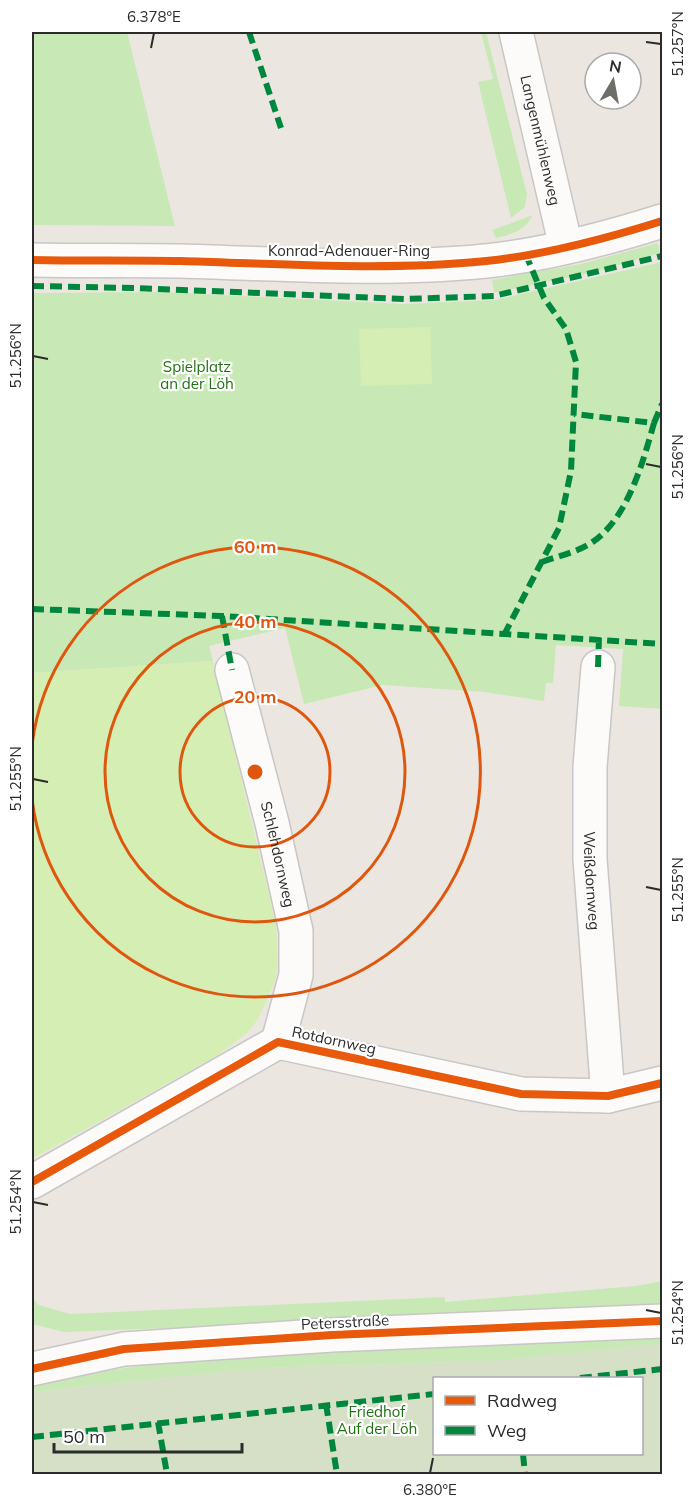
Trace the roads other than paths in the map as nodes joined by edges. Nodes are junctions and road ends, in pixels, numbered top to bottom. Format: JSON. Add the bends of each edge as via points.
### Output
{"nodes":[{"id":1,"x":516,"y":32,"type":"edge"},
{"id":2,"x":663,"y":221,"type":"edge"},
{"id":3,"x":566,"y":247,"type":"junction"},
{"id":4,"x":32,"y":260,"type":"edge"},
{"id":5,"x":598,"y":667,"type":"dead end"},
{"id":6,"x":232,"y":670,"type":"dead end"},
{"id":7,"x":278,"y":1042,"type":"junction"},
{"id":8,"x":663,"y":1083,"type":"edge"},
{"id":9,"x":608,"y":1096,"type":"junction"},
{"id":10,"x":32,"y":1182,"type":"edge"},
{"id":11,"x":663,"y":1321,"type":"edge"},
{"id":12,"x":32,"y":1369,"type":"edge"}],
"edges":[{"from":1,"to":3,"type":"street","name":"Langenmühlenweg"},
{"from":2,"to":3,"type":"street","name":"Konrad-Adenauer-Ring"},
{"from":3,"to":4,"type":"street","name":"Konrad-Adenauer-Ring","via":[[450,264],[315,266]]},
{"from":5,"to":9,"type":"street","name":"Weißdornweg","via":[[590,767],[590,859]]},
{"from":6,"to":7,"type":"street","name":"Schlehdornweg","via":[[296,931],[296,975]]},
{"from":7,"to":9,"type":"street","name":"Rotdornweg","via":[[521,1094]]},
{"from":7,"to":10,"type":"street","name":"Rotdornweg"},
{"from":8,"to":9,"type":"street","name":"Rotdornweg"},
{"from":11,"to":12,"type":"street","name":"Petersstraße","via":[[332,1335],[124,1349]]}]}
